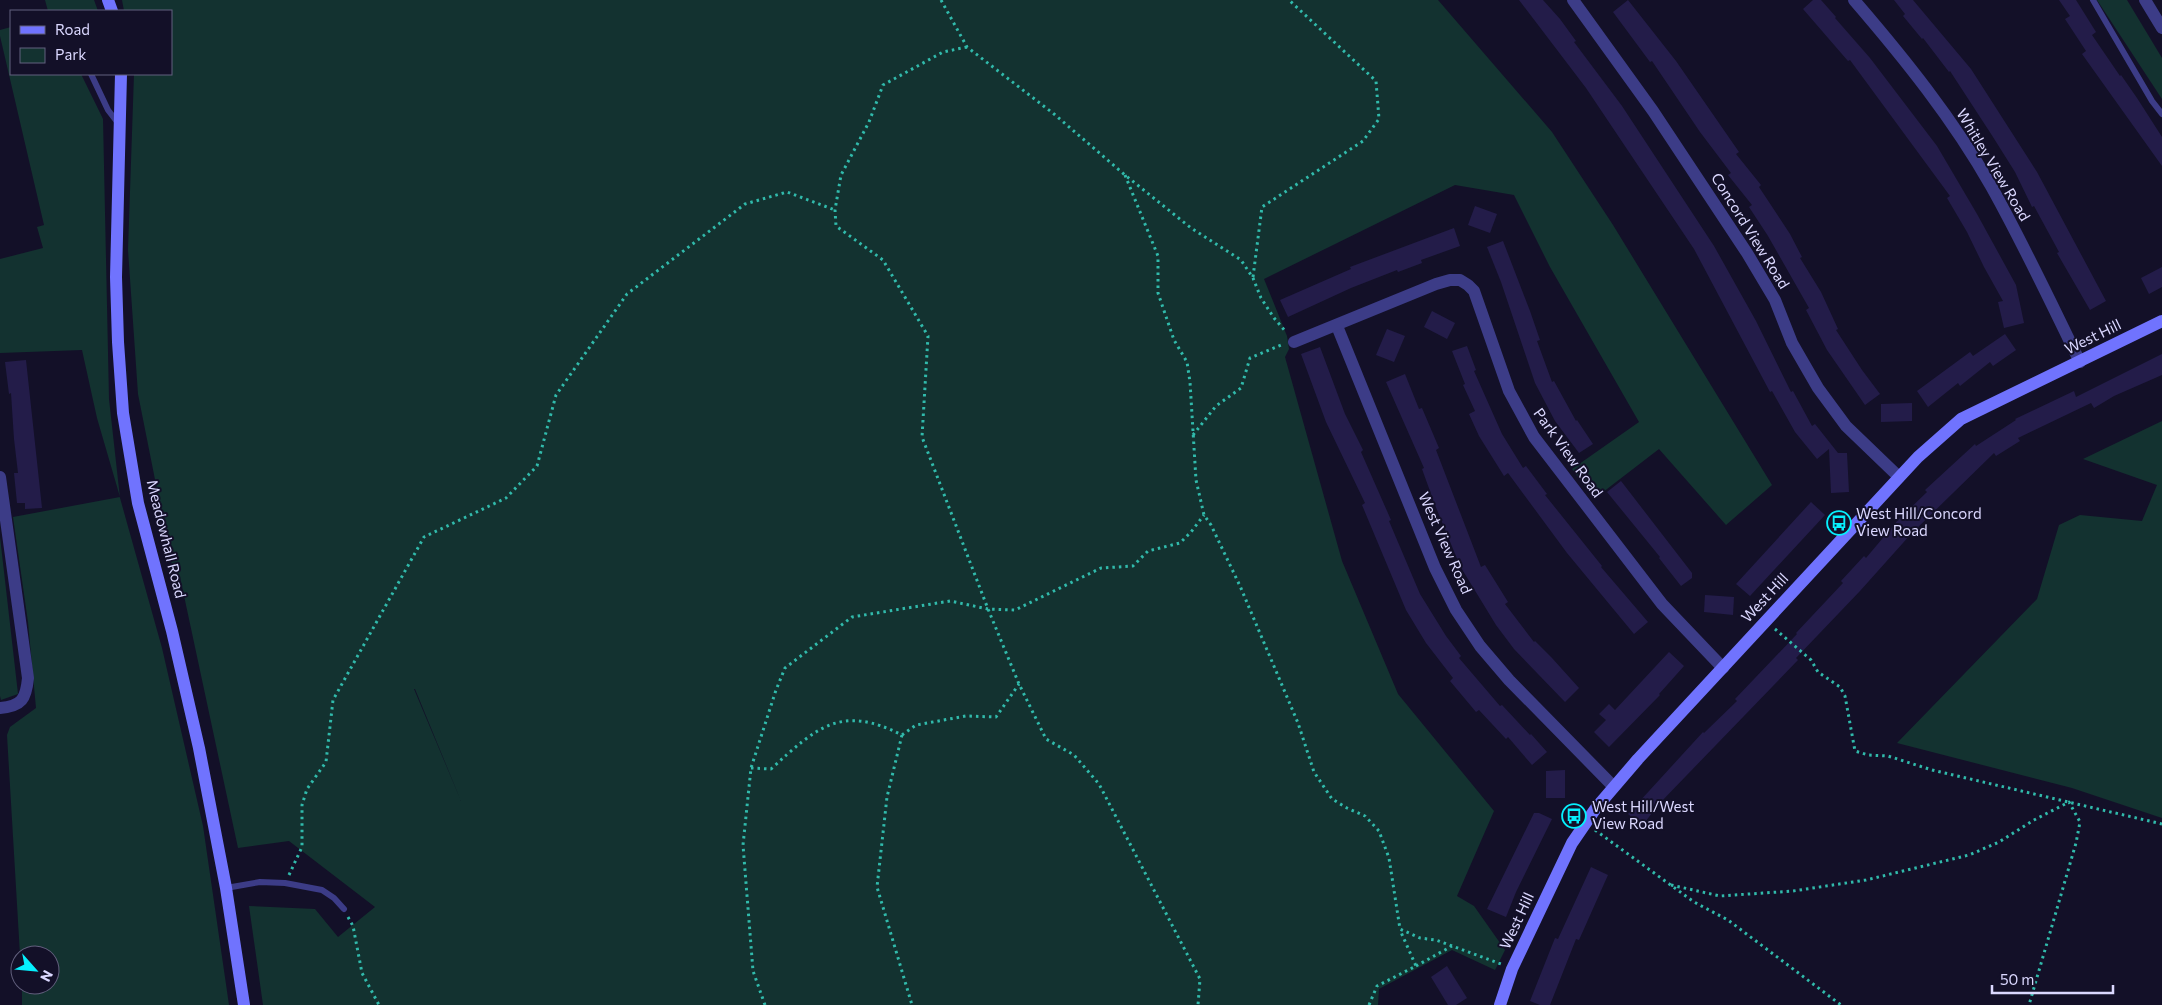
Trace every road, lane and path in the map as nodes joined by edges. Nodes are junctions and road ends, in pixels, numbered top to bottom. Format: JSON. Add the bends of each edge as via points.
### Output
{"nodes":[{"id":1,"x":942,"y":0,"type":"edge"},
{"id":2,"x":1289,"y":0,"type":"edge"},
{"id":3,"x":1573,"y":0,"type":"edge"},
{"id":4,"x":1854,"y":0,"type":"edge"},
{"id":5,"x":2093,"y":0,"type":"edge"},
{"id":6,"x":2145,"y":0,"type":"edge"},
{"id":7,"x":2162,"y":28,"type":"edge"},
{"id":8,"x":967,"y":47,"type":"junction"},
{"id":9,"x":91,"y":75,"type":"edge"},
{"id":10,"x":121,"y":75,"type":"edge"},
{"id":11,"x":2162,"y":114,"type":"edge"},
{"id":12,"x":120,"y":126,"type":"junction"},
{"id":13,"x":1125,"y":175,"type":"junction"},
{"id":14,"x":835,"y":210,"type":"junction"},
{"id":15,"x":1253,"y":278,"type":"junction"},
{"id":16,"x":2162,"y":321,"type":"edge"},
{"id":17,"x":1337,"y":326,"type":"junction"},
{"id":18,"x":1294,"y":342,"type":"junction"},
{"id":19,"x":2080,"y":362,"type":"junction"},
{"id":20,"x":1193,"y":436,"type":"junction"},
{"id":21,"x":1899,"y":477,"type":"junction"},
{"id":22,"x":0,"y":478,"type":"edge"},
{"id":23,"x":1204,"y":515,"type":"junction"},
{"id":24,"x":988,"y":609,"type":"junction"},
{"id":25,"x":1766,"y":621,"type":"junction"},
{"id":26,"x":1723,"y":668,"type":"junction"},
{"id":27,"x":1019,"y":684,"type":"junction"},
{"id":28,"x":0,"y":708,"type":"edge"},
{"id":29,"x":902,"y":735,"type":"junction"},
{"id":30,"x":751,"y":768,"type":"junction"},
{"id":31,"x":1613,"y":786,"type":"junction"},
{"id":32,"x":2069,"y":802,"type":"junction"},
{"id":33,"x":1584,"y":823,"type":"junction"},
{"id":34,"x":2162,"y":824,"type":"edge"},
{"id":35,"x":285,"y":883,"type":"junction"},
{"id":36,"x":1671,"y":885,"type":"junction"},
{"id":37,"x":226,"y":888,"type":"junction"},
{"id":38,"x":344,"y":909,"type":"joint"},
{"id":39,"x":1400,"y":929,"type":"junction"},
{"id":40,"x":1452,"y":946,"type":"junction"},
{"id":41,"x":1416,"y":966,"type":"junction"},
{"id":42,"x":1512,"y":968,"type":"junction"},
{"id":43,"x":244,"y":1005,"type":"edge"},
{"id":44,"x":380,"y":1005,"type":"edge"},
{"id":45,"x":765,"y":1005,"type":"edge"},
{"id":46,"x":912,"y":1005,"type":"edge"},
{"id":47,"x":1198,"y":1005,"type":"edge"},
{"id":48,"x":1368,"y":1005,"type":"edge"},
{"id":49,"x":1500,"y":1005,"type":"edge"},
{"id":50,"x":1842,"y":1005,"type":"edge"},
{"id":51,"x":2029,"y":1005,"type":"edge"}],
"edges":[{"from":1,"to":8,"type":"path"},
{"from":2,"to":15,"type":"path","via":[[1376,82],[1380,119],[1363,141],[1262,207]]},
{"from":3,"to":21,"type":"street","name":"Concord View Road","via":[[1653,111],[1747,253],[1775,300],[1792,343],[1818,388],[1846,426]]},
{"from":4,"to":19,"type":"street","name":"Whitley View Road","via":[[1922,84],[1990,185]]},
{"from":5,"to":11,"type":"lane"},
{"from":6,"to":7,"type":"street"},
{"from":8,"to":13,"type":"path","via":[[1054,114]]},
{"from":8,"to":14,"type":"path","via":[[943,52],[883,85],[869,122],[841,175]]},
{"from":9,"to":12,"type":"lane","via":[[108,110]]},
{"from":10,"to":12,"type":"street","name":"Meadowhall Road"},
{"from":12,"to":37,"type":"street","name":"Meadowhall Road","via":[[116,277],[123,414],[138,503],[197,740]]},
{"from":13,"to":15,"type":"path","via":[[1191,228],[1241,260]]},
{"from":13,"to":20,"type":"path","via":[[1158,256],[1158,293],[1174,340],[1187,362]]},
{"from":14,"to":24,"type":"path","via":[[836,226],[883,260],[928,336],[922,437]]},
{"from":14,"to":35,"type":"path","via":[[787,192],[745,204],[627,294],[556,395],[537,466],[506,498],[424,537],[333,700],[326,762],[307,788],[302,805],[302,847]]},
{"from":15,"to":18,"type":"path","via":[[1261,298]]},
{"from":16,"to":19,"type":"street","name":"West Hill"},
{"from":17,"to":18,"type":"street","name":"Park View Road"},
{"from":17,"to":26,"type":"street","name":"Park View Road","via":[[1436,284],[1460,280],[1468,285],[1479,302],[1510,391],[1534,437],[1662,604]]},
{"from":17,"to":31,"type":"street","name":"West View Road","via":[[1435,568],[1456,610],[1480,646],[1509,680]]},
{"from":18,"to":20,"type":"path","via":[[1250,358],[1241,388],[1216,406]]},
{"from":19,"to":21,"type":"street","name":"West Hill","via":[[1961,419]]},
{"from":20,"to":23,"type":"path","via":[[1196,480]]},
{"from":21,"to":25,"type":"street","name":"West Hill"},
{"from":22,"to":28,"type":"street","via":[[28,678],[27,692],[21,702]]},
{"from":23,"to":24,"type":"path","via":[[1180,543],[1148,551],[1133,566],[1101,568],[1015,610]]},
{"from":23,"to":39,"type":"path","via":[[1240,586],[1298,723],[1314,772],[1332,799],[1365,816],[1379,830],[1389,858]]},
{"from":24,"to":27,"type":"path"},
{"from":24,"to":30,"type":"path","via":[[950,600],[852,617],[785,668]]},
{"from":25,"to":26,"type":"street","name":"West Hill"},
{"from":25,"to":32,"type":"path","via":[[1811,660],[1818,672],[1840,688],[1845,696],[1855,751],[1888,756],[1932,770]]},
{"from":26,"to":31,"type":"street","name":"West Hill"},
{"from":27,"to":29,"type":"path","via":[[996,717],[966,716],[916,725]]},
{"from":27,"to":47,"type":"path","via":[[1046,738],[1074,755],[1099,784],[1200,979]]},
{"from":29,"to":30,"type":"path","via":[[858,719],[832,723],[805,738],[771,768]]},
{"from":29,"to":46,"type":"path","via":[[887,797],[878,887]]},
{"from":30,"to":45,"type":"path","via":[[743,845],[753,971]]},
{"from":31,"to":33,"type":"street","name":"West Hill"},
{"from":32,"to":34,"type":"path"},
{"from":32,"to":36,"type":"path","via":[[1999,842],[1970,854],[1866,880],[1793,891],[1720,896]]},
{"from":32,"to":51,"type":"path","via":[[2080,822],[2076,843]]},
{"from":33,"to":36,"type":"path"},
{"from":33,"to":42,"type":"street","name":"West Hill"},
{"from":35,"to":37,"type":"lane","via":[[260,882]]},
{"from":35,"to":38,"type":"lane","via":[[322,890]]},
{"from":36,"to":50,"type":"path","via":[[1728,920]]},
{"from":37,"to":43,"type":"street","name":"Meadowhall Road"},
{"from":38,"to":44,"type":"path","via":[[353,926],[362,973]]},
{"from":39,"to":40,"type":"path"},
{"from":39,"to":41,"type":"path"},
{"from":40,"to":41,"type":"path"},
{"from":40,"to":42,"type":"path"},
{"from":41,"to":48,"type":"path","via":[[1376,986]]},
{"from":42,"to":49,"type":"street","name":"West Hill"}]}
